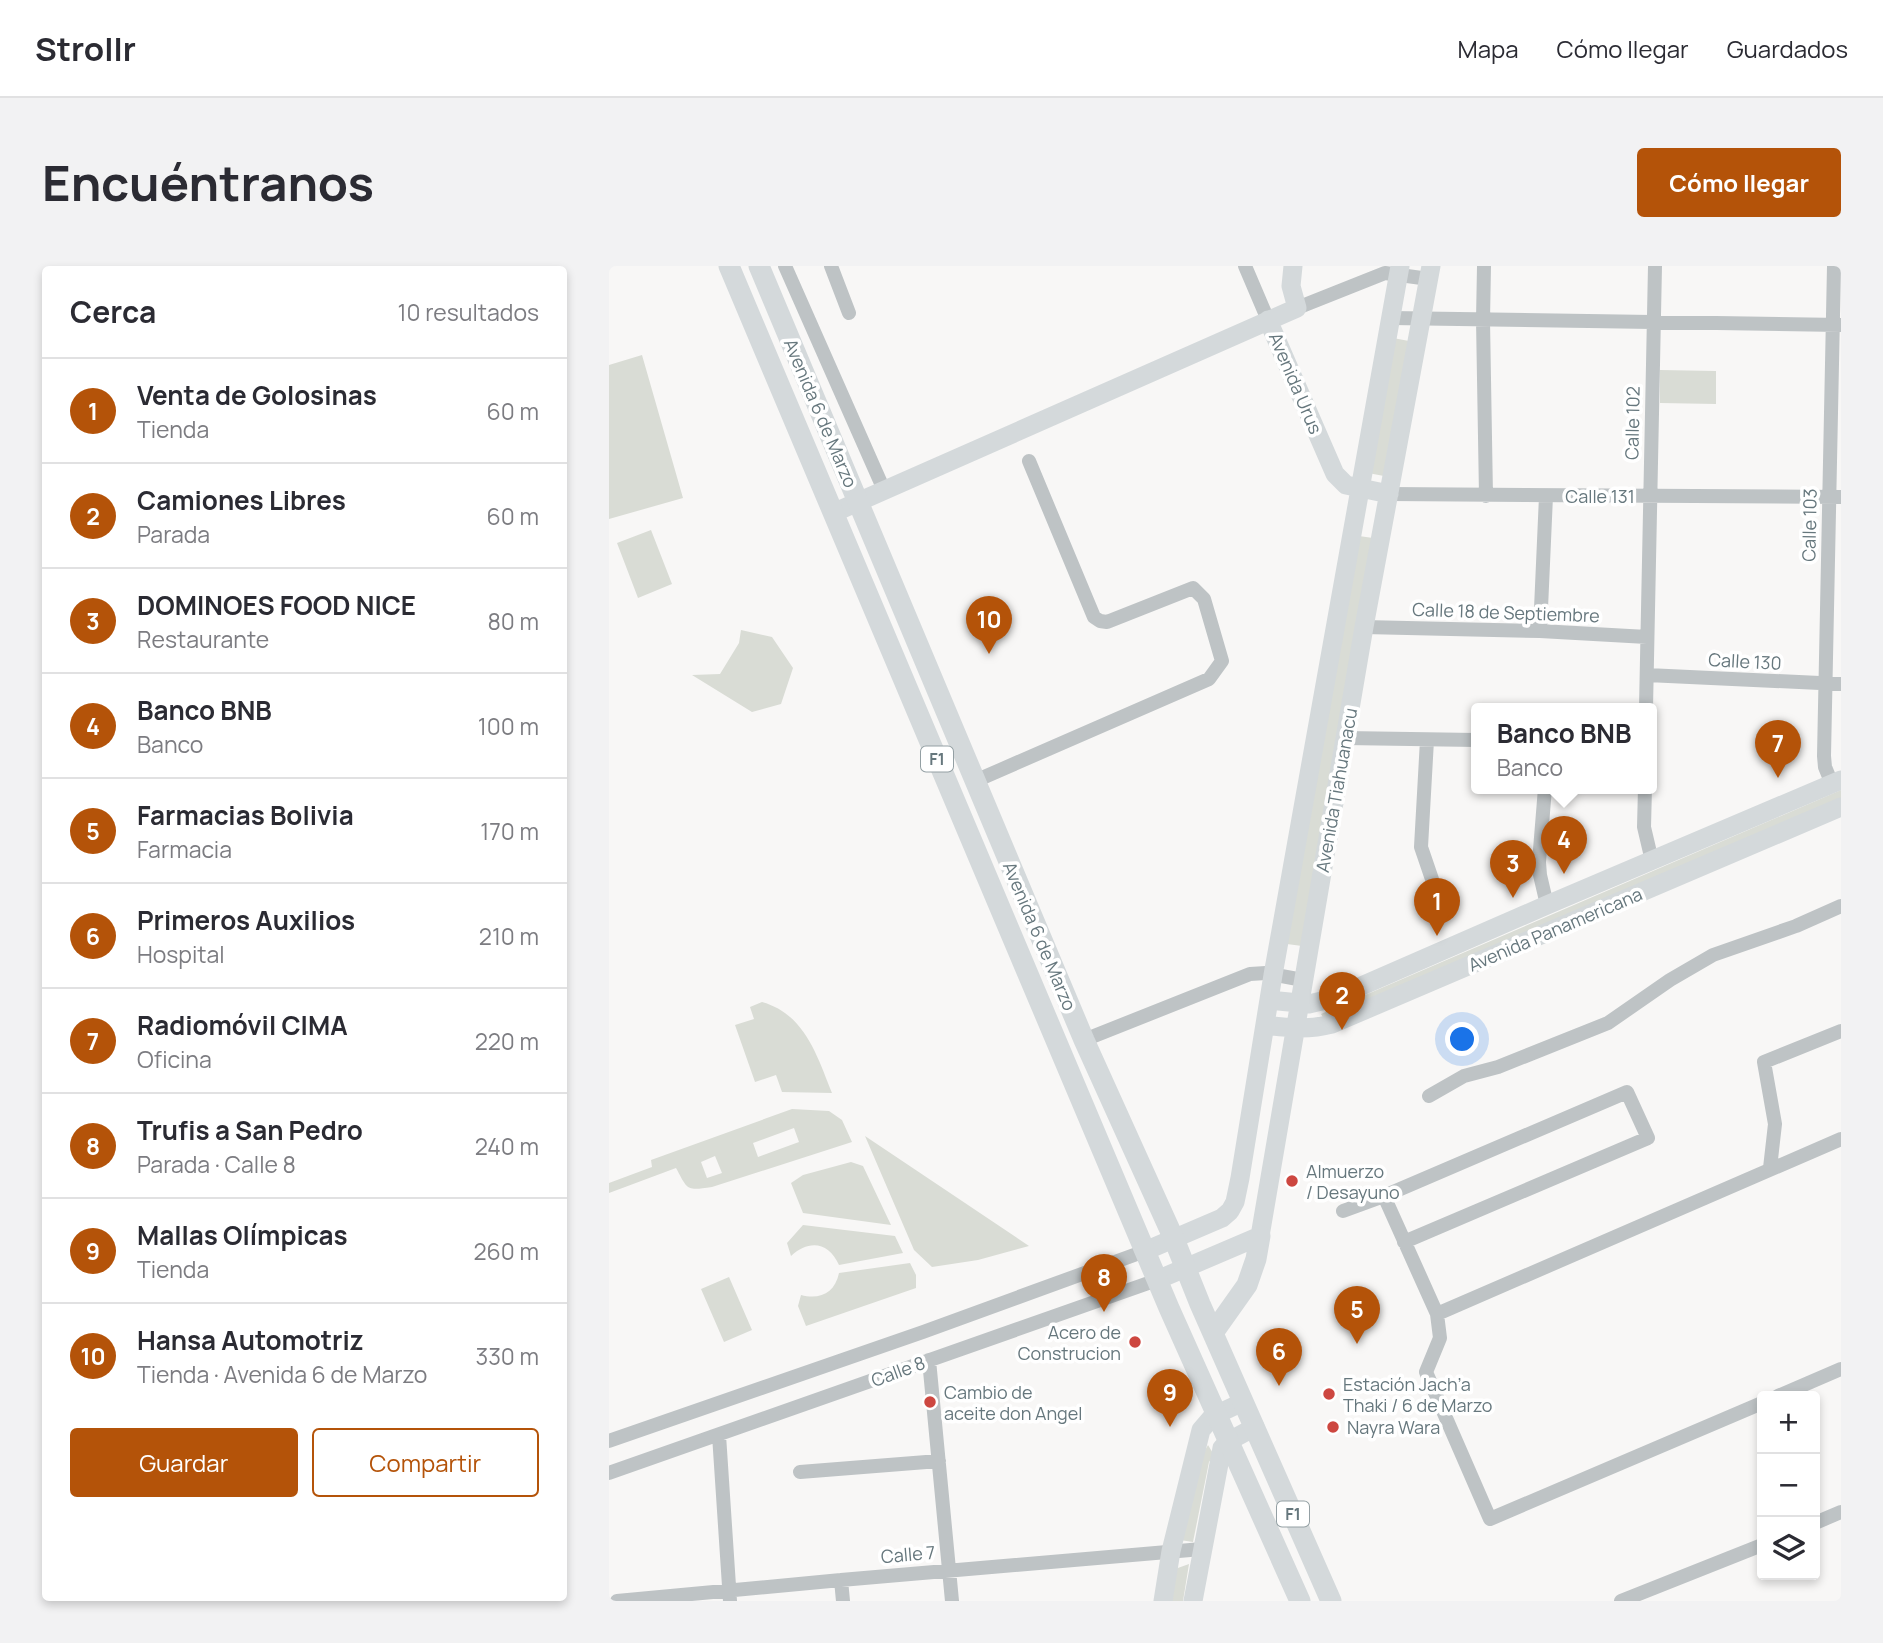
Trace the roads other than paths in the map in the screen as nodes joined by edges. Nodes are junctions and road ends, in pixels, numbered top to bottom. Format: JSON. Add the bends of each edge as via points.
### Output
{"nodes":[{"id":1,"x":729,"y":266,"type":"edge"},
{"id":2,"x":759,"y":266,"type":"edge"},
{"id":3,"x":785,"y":266,"type":"edge"},
{"id":4,"x":831,"y":266,"type":"edge"},
{"id":5,"x":1245,"y":266,"type":"edge"},
{"id":6,"x":1293,"y":266,"type":"edge"},
{"id":7,"x":1484,"y":266,"type":"edge"},
{"id":8,"x":1655,"y":266,"type":"edge"},
{"id":9,"x":1834,"y":266,"type":"edge"},
{"id":10,"x":1399,"y":270,"type":"edge"},
{"id":11,"x":1430,"y":272,"type":"edge"},
{"id":12,"x":1297,"y":308,"type":"junction"},
{"id":13,"x":849,"y":313,"type":"dead end"},
{"id":14,"x":1391,"y":318,"type":"junction"},
{"id":15,"x":1422,"y":319,"type":"junction"},
{"id":16,"x":1268,"y":320,"type":"junction"},
{"id":17,"x":1483,"y":320,"type":"junction"},
{"id":18,"x":1654,"y":322,"type":"junction"},
{"id":19,"x":1837,"y":325,"type":"edge"},
{"id":20,"x":1028,"y":461,"type":"dead end"},
{"id":21,"x":1359,"y":488,"type":"junction"},
{"id":22,"x":884,"y":490,"type":"junction"},
{"id":23,"x":1389,"y":494,"type":"junction"},
{"id":24,"x":1486,"y":496,"type":"junction"},
{"id":25,"x":1546,"y":496,"type":"junction"},
{"id":26,"x":1650,"y":496,"type":"junction"},
{"id":27,"x":1835,"y":497,"type":"edge"},
{"id":28,"x":858,"y":501,"type":"junction"},
{"id":29,"x":833,"y":513,"type":"junction"},
{"id":30,"x":1364,"y":627,"type":"junction"},
{"id":31,"x":1540,"y":631,"type":"junction"},
{"id":32,"x":1647,"y":637,"type":"junction"},
{"id":33,"x":1647,"y":675,"type":"junction"},
{"id":34,"x":1826,"y":684,"type":"junction"},
{"id":35,"x":1841,"y":684,"type":"edge"},
{"id":36,"x":1646,"y":703,"type":"edge"},
{"id":37,"x":1345,"y":738,"type":"junction"},
{"id":38,"x":1427,"y":740,"type":"junction"},
{"id":39,"x":1471,"y":740,"type":"edge"},
{"id":40,"x":975,"y":781,"type":"junction"},
{"id":41,"x":1836,"y":782,"type":"edge"},
{"id":42,"x":1545,"y":794,"type":"edge"},
{"id":43,"x":1645,"y":794,"type":"edge"},
{"id":44,"x":1841,"y":807,"type":"edge"},
{"id":45,"x":1652,"y":861,"type":"junction"},
{"id":46,"x":1435,"y":888,"type":"dead end"},
{"id":47,"x":1547,"y":905,"type":"junction"},
{"id":48,"x":1841,"y":906,"type":"edge"},
{"id":49,"x":1273,"y":975,"type":"junction"},
{"id":50,"x":1303,"y":980,"type":"junction"},
{"id":51,"x":1269,"y":1000,"type":"junction"},
{"id":52,"x":1299,"y":1003,"type":"junction"},
{"id":53,"x":1265,"y":1025,"type":"junction"},
{"id":54,"x":1295,"y":1029,"type":"junction"},
{"id":55,"x":1841,"y":1031,"type":"edge"},
{"id":56,"x":1084,"y":1040,"type":"junction"},
{"id":57,"x":1429,"y":1096,"type":"dead end"},
{"id":58,"x":1841,"y":1139,"type":"edge"},
{"id":59,"x":1770,"y":1168,"type":"junction"},
{"id":60,"x":1384,"y":1195,"type":"junction"},
{"id":61,"x":1343,"y":1211,"type":"dead end"},
{"id":62,"x":1260,"y":1236,"type":"junction"},
{"id":63,"x":1174,"y":1239,"type":"junction"},
{"id":64,"x":1404,"y":1242,"type":"junction"},
{"id":65,"x":1145,"y":1251,"type":"junction"},
{"id":66,"x":1186,"y":1269,"type":"junction"},
{"id":67,"x":1157,"y":1280,"type":"junction"},
{"id":68,"x":1437,"y":1314,"type":"junction"},
{"id":69,"x":1213,"y":1333,"type":"junction"},
{"id":70,"x":929,"y":1360,"type":"junction"},
{"id":71,"x":1841,"y":1370,"type":"edge"},
{"id":72,"x":1790,"y":1391,"type":"edge"},
{"id":73,"x":1243,"y":1402,"type":"junction"},
{"id":74,"x":1757,"y":1405,"type":"edge"},
{"id":75,"x":1217,"y":1414,"type":"junction"},
{"id":76,"x":1255,"y":1427,"type":"junction"},
{"id":77,"x":719,"y":1435,"type":"junction"},
{"id":78,"x":609,"y":1441,"type":"edge"},
{"id":79,"x":1229,"y":1441,"type":"junction"},
{"id":80,"x":939,"y":1461,"type":"junction"},
{"id":81,"x":800,"y":1472,"type":"dead end"},
{"id":82,"x":609,"y":1473,"type":"edge"},
{"id":83,"x":1841,"y":1512,"type":"edge"},
{"id":84,"x":1820,"y":1521,"type":"edge"},
{"id":85,"x":1757,"y":1547,"type":"edge"},
{"id":86,"x":1202,"y":1549,"type":"junction"},
{"id":87,"x":1171,"y":1551,"type":"junction"},
{"id":88,"x":949,"y":1570,"type":"junction"},
{"id":89,"x":841,"y":1580,"type":"junction"},
{"id":90,"x":729,"y":1596,"type":"edge"},
{"id":91,"x":626,"y":1601,"type":"edge"},
{"id":92,"x":843,"y":1601,"type":"edge"},
{"id":93,"x":952,"y":1601,"type":"edge"},
{"id":94,"x":1163,"y":1601,"type":"edge"},
{"id":95,"x":1193,"y":1601,"type":"edge"},
{"id":96,"x":1300,"y":1601,"type":"edge"},
{"id":97,"x":1331,"y":1601,"type":"edge"},
{"id":98,"x":1621,"y":1601,"type":"edge"}],
"edges":[{"from":1,"to":29,"type":"highway","name":"Avenida 6 de Marzo","number":"F1"},
{"from":2,"to":28,"type":"highway","name":"Avenida 6 de Marzo","number":"F1"},
{"from":3,"to":22,"type":"street"},
{"from":4,"to":13,"type":"street"},
{"from":5,"to":16,"type":"street","name":"Avenida Urus"},
{"from":6,"to":12,"type":"main road","via":[[1291,286]]},
{"from":7,"to":17,"type":"street"},
{"from":8,"to":18,"type":"street","name":"Calle 102"},
{"from":9,"to":19,"type":"street","name":"Calle 103"},
{"from":10,"to":11,"type":"street"},
{"from":10,"to":12,"type":"street"},
{"from":10,"to":14,"type":"main road","name":"Avenida Tiahuanacu"},
{"from":11,"to":15,"type":"main road","name":"Avenida Tiahuanacu"},
{"from":12,"to":16,"type":"main road"},
{"from":14,"to":15,"type":"street"},
{"from":14,"to":21,"type":"main road","name":"Avenida Tiahuanacu"},
{"from":15,"to":17,"type":"street"},
{"from":15,"to":23,"type":"main road","name":"Avenida Tiahuanacu"},
{"from":16,"to":21,"type":"main road","name":"Avenida Urus","via":[[1335,474],[1346,485]]},
{"from":16,"to":22,"type":"main road"},
{"from":17,"to":18,"type":"street"},
{"from":17,"to":24,"type":"street"},
{"from":18,"to":19,"type":"street"},
{"from":18,"to":26,"type":"street","name":"Calle 102"},
{"from":19,"to":27,"type":"street","name":"Calle 103"},
{"from":20,"to":40,"type":"street","via":[[1094,617],[1107,622],[1193,588],[1204,599],[1222,661],[1209,679]]},
{"from":21,"to":23,"type":"main road","name":"Calle 131"},
{"from":21,"to":49,"type":"main road","name":"Avenida Tiahuanacu"},
{"from":22,"to":28,"type":"main road"},
{"from":23,"to":24,"type":"street","name":"Calle 131"},
{"from":23,"to":30,"type":"main road","name":"Avenida Tiahuanacu"},
{"from":24,"to":25,"type":"street","name":"Calle 131"},
{"from":25,"to":26,"type":"street","name":"Calle 131"},
{"from":25,"to":31,"type":"street"},
{"from":26,"to":27,"type":"street","name":"Calle 131"},
{"from":26,"to":32,"type":"street","name":"Calle 102"},
{"from":27,"to":34,"type":"street","name":"Calle 103"},
{"from":28,"to":29,"type":"main road"},
{"from":28,"to":40,"type":"highway","name":"Avenida 6 de Marzo","number":"F1"},
{"from":29,"to":65,"type":"highway","name":"Avenida 6 de Marzo","number":"F1"},
{"from":30,"to":31,"type":"street","name":"Calle 18 de Septiembre"},
{"from":30,"to":37,"type":"main road","name":"Avenida Tiahuanacu"},
{"from":31,"to":32,"type":"street","name":"Calle 18 de Septiembre"},
{"from":32,"to":33,"type":"street","name":"Calle 102"},
{"from":33,"to":34,"type":"street","name":"Calle 130"},
{"from":33,"to":36,"type":"street","name":"Calle 102"},
{"from":34,"to":35,"type":"street","name":"Calle 130"},
{"from":34,"to":41,"type":"street","name":"Calle 103","via":[[1825,767]]},
{"from":37,"to":38,"type":"street"},
{"from":37,"to":50,"type":"main road","name":"Avenida Tiahuanacu"},
{"from":38,"to":39,"type":"street"},
{"from":38,"to":46,"type":"street","via":[[1421,847]]},
{"from":40,"to":56,"type":"highway","name":"Avenida 6 de Marzo","number":"F1"},
{"from":41,"to":45,"type":"main road","name":"Avenida Panamericana"},
{"from":42,"to":47,"type":"street","via":[[1539,862]]},
{"from":43,"to":45,"type":"street","via":[[1644,827]]},
{"from":44,"to":54,"type":"main road","name":"Avenida Panamericana","via":[[1332,1024]]},
{"from":45,"to":47,"type":"main road","name":"Avenida Panamericana"},
{"from":47,"to":52,"type":"main road","name":"Avenida Panamericana","via":[[1335,998]]},
{"from":48,"to":57,"type":"street","via":[[1713,955],[1608,1023],[1464,1076]]},
{"from":49,"to":50,"type":"street"},
{"from":49,"to":51,"type":"main road","name":"Avenida Tiahuanacu"},
{"from":49,"to":56,"type":"street","via":[[1250,974]]},
{"from":50,"to":52,"type":"main road","name":"Avenida Tiahuanacu"},
{"from":51,"to":52,"type":"main road","name":"Avenida Panamericana"},
{"from":51,"to":53,"type":"main road","name":"Avenida Tiahuanacu"},
{"from":52,"to":54,"type":"main road","name":"Avenida Tiahuanacu"},
{"from":53,"to":54,"type":"main road","name":"Avenida Panamericana"},
{"from":53,"to":63,"type":"main road","name":"Avenida Tiahuanacu","via":[[1235,1202],[1222,1218]]},
{"from":54,"to":62,"type":"main road","name":"Avenida Tiahuanacu"},
{"from":55,"to":59,"type":"street","via":[[1763,1062],[1775,1124]]},
{"from":56,"to":63,"type":"highway","name":"Avenida 6 de Marzo","number":"F1"},
{"from":58,"to":59,"type":"street"},
{"from":59,"to":68,"type":"street"},
{"from":60,"to":61,"type":"street"},
{"from":60,"to":64,"type":"street"},
{"from":60,"to":64,"type":"street","via":[[1627,1093],[1648,1139]]},
{"from":62,"to":66,"type":"main road"},
{"from":62,"to":69,"type":"highway","via":[[1247,1285]]},
{"from":63,"to":65,"type":"main road","name":"Calle 8"},
{"from":63,"to":66,"type":"highway","name":"Avenida 6 de Marzo","number":"F1"},
{"from":64,"to":68,"type":"street"},
{"from":65,"to":67,"type":"highway","name":"Avenida 6 de Marzo","number":"F1"},
{"from":65,"to":78,"type":"street","name":"Calle 8"},
{"from":66,"to":67,"type":"main road","name":"Calle 8"},
{"from":66,"to":69,"type":"highway","name":"Avenida 6 de Marzo","number":"F1"},
{"from":67,"to":70,"type":"street","name":"Calle 8"},
{"from":67,"to":75,"type":"highway","name":"Avenida 6 de Marzo","number":"F1"},
{"from":68,"to":74,"type":"street","via":[[1440,1338],[1426,1371],[1490,1519]]},
{"from":69,"to":73,"type":"highway","name":"Avenida 6 de Marzo","number":"F1"},
{"from":70,"to":77,"type":"street","name":"Calle 8"},
{"from":70,"to":80,"type":"street"},
{"from":71,"to":72,"type":"street"},
{"from":73,"to":75,"type":"main road"},
{"from":73,"to":76,"type":"highway","name":"Avenida 6 de Marzo","number":"F1"},
{"from":75,"to":79,"type":"highway","name":"Avenida 6 de Marzo","number":"F1"},
{"from":75,"to":87,"type":"main road","via":[[1201,1430]]},
{"from":76,"to":79,"type":"main road"},
{"from":76,"to":97,"type":"highway","name":"Avenida 6 de Marzo","number":"F1"},
{"from":77,"to":82,"type":"street","name":"Calle 8"},
{"from":77,"to":90,"type":"street"},
{"from":79,"to":86,"type":"main road","via":[[1220,1456]]},
{"from":79,"to":96,"type":"highway","name":"Avenida 6 de Marzo","number":"F1"},
{"from":80,"to":81,"type":"street"},
{"from":80,"to":88,"type":"street"},
{"from":83,"to":84,"type":"street"},
{"from":85,"to":98,"type":"street"},
{"from":86,"to":87,"type":"street","name":"Calle 7"},
{"from":86,"to":95,"type":"main road"},
{"from":87,"to":88,"type":"street","name":"Calle 7"},
{"from":87,"to":94,"type":"main road"},
{"from":88,"to":89,"type":"street","name":"Calle 7"},
{"from":88,"to":93,"type":"street"},
{"from":89,"to":90,"type":"street","name":"Calle 7"},
{"from":89,"to":92,"type":"street"},
{"from":90,"to":91,"type":"street","name":"Calle 7"}]}
